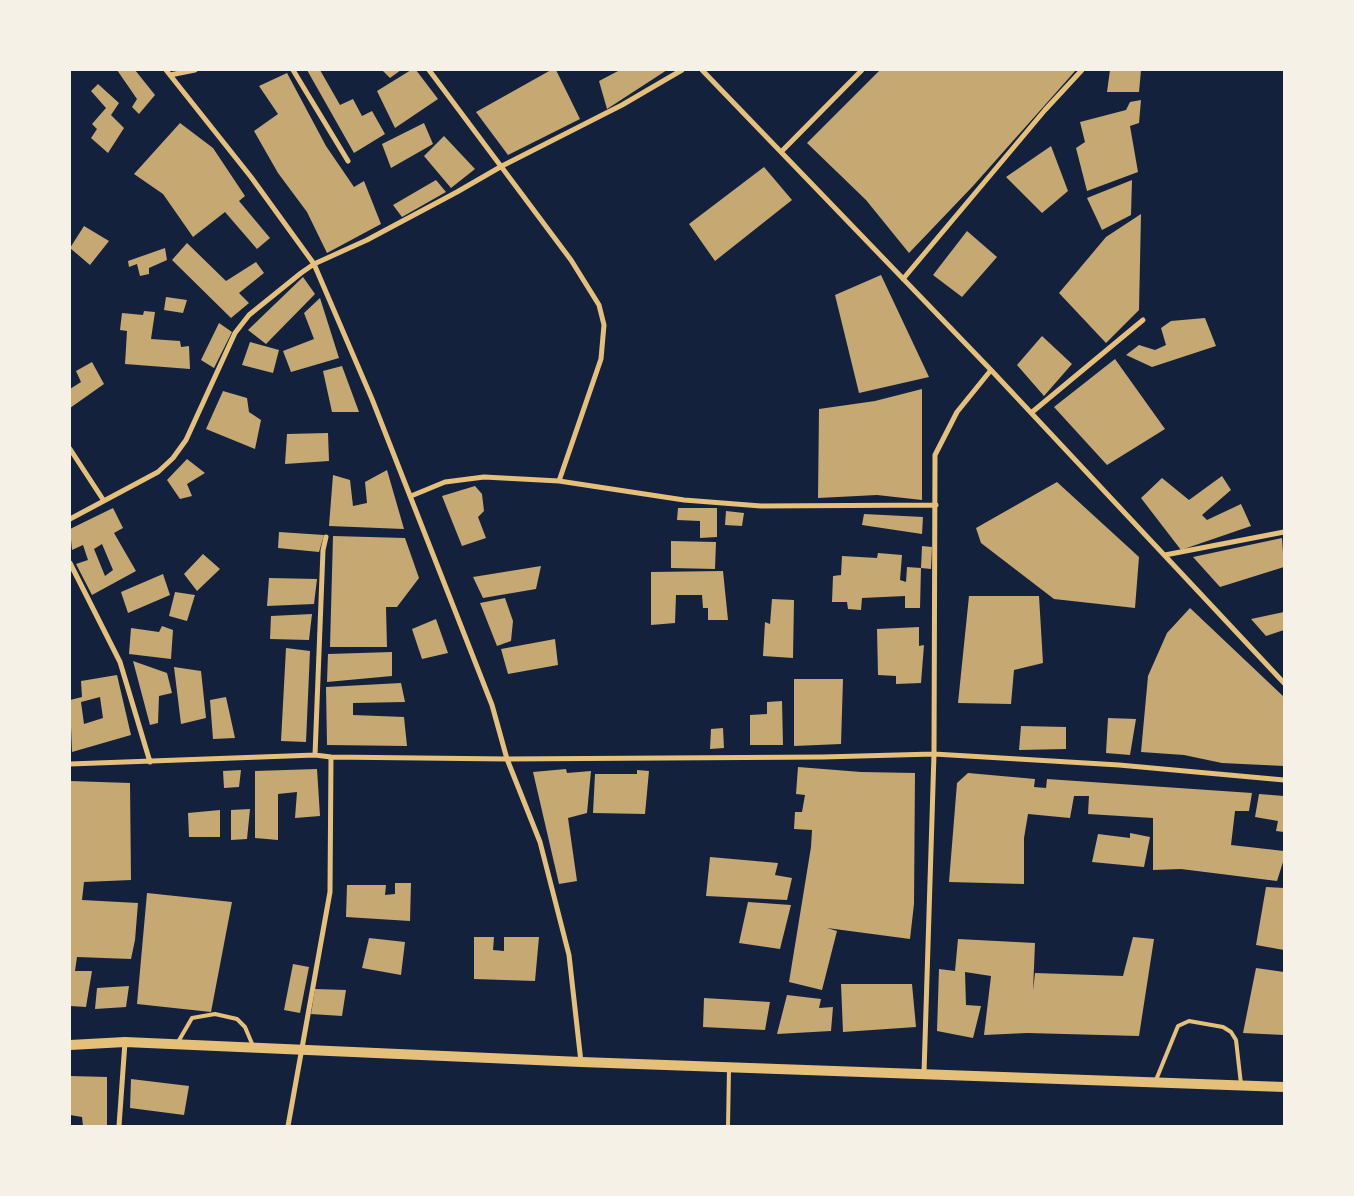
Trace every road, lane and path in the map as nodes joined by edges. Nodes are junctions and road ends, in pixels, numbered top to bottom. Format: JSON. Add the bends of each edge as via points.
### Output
{"nodes":[{"id":1,"x":166,"y":70,"type":"edge"},
{"id":2,"x":195,"y":70,"type":"edge"},
{"id":3,"x":293,"y":70,"type":"edge"},
{"id":4,"x":429,"y":70,"type":"edge"},
{"id":5,"x":682,"y":70,"type":"edge"},
{"id":6,"x":702,"y":70,"type":"edge"},
{"id":7,"x":862,"y":70,"type":"edge"},
{"id":8,"x":1082,"y":70,"type":"edge"},
{"id":9,"x":170,"y":75,"type":"junction"},
{"id":10,"x":781,"y":152,"type":"junction"},
{"id":11,"x":348,"y":161,"type":"dead end"},
{"id":12,"x":502,"y":166,"type":"junction"},
{"id":13,"x":314,"y":264,"type":"junction"},
{"id":14,"x":903,"y":279,"type":"junction"},
{"id":15,"x":1143,"y":320,"type":"dead end"},
{"id":16,"x":990,"y":370,"type":"junction"},
{"id":17,"x":1031,"y":413,"type":"junction"},
{"id":18,"x":70,"y":448,"type":"edge"},
{"id":19,"x":559,"y":481,"type":"junction"},
{"id":20,"x":411,"y":496,"type":"junction"},
{"id":21,"x":104,"y":501,"type":"junction"},
{"id":22,"x":936,"y":504,"type":"junction"},
{"id":23,"x":70,"y":519,"type":"edge"},
{"id":24,"x":1284,"y":532,"type":"edge"},
{"id":25,"x":326,"y":537,"type":"dead end"},
{"id":26,"x":1165,"y":556,"type":"junction"},
{"id":27,"x":70,"y":563,"type":"edge"},
{"id":28,"x":1284,"y":683,"type":"edge"},
{"id":29,"x":315,"y":754,"type":"junction"},
{"id":30,"x":934,"y":754,"type":"junction"},
{"id":31,"x":331,"y":757,"type":"junction"},
{"id":32,"x":507,"y":759,"type":"junction"},
{"id":33,"x":150,"y":762,"type":"junction"},
{"id":34,"x":70,"y":764,"type":"edge"},
{"id":35,"x":1284,"y":780,"type":"edge"},
{"id":36,"x":124,"y":1042,"type":"junction"},
{"id":37,"x":73,"y":1044,"type":"edge"},
{"id":38,"x":177,"y":1044,"type":"junction"},
{"id":39,"x":254,"y":1047,"type":"junction"},
{"id":40,"x":303,"y":1049,"type":"junction"},
{"id":41,"x":581,"y":1062,"type":"junction"},
{"id":42,"x":729,"y":1067,"type":"junction"},
{"id":43,"x":924,"y":1073,"type":"junction"},
{"id":44,"x":1155,"y":1082,"type":"junction"},
{"id":45,"x":1241,"y":1086,"type":"junction"},
{"id":46,"x":1284,"y":1087,"type":"edge"},
{"id":47,"x":119,"y":1126,"type":"edge"},
{"id":48,"x":288,"y":1126,"type":"edge"},
{"id":49,"x":728,"y":1126,"type":"edge"}],
"edges":[{"from":1,"to":9,"type":"street"},
{"from":2,"to":9,"type":"street"},
{"from":3,"to":11,"type":"street"},
{"from":4,"to":12,"type":"street"},
{"from":5,"to":12,"type":"street","via":[[622,105]]},
{"from":6,"to":10,"type":"street"},
{"from":7,"to":10,"type":"street"},
{"from":8,"to":14,"type":"street"},
{"from":9,"to":13,"type":"street","via":[[251,177]]},
{"from":10,"to":14,"type":"street"},
{"from":12,"to":13,"type":"street","via":[[367,240]]},
{"from":12,"to":19,"type":"street","via":[[576,267],[599,305],[604,325],[601,359]]},
{"from":13,"to":20,"type":"street"},
{"from":13,"to":21,"type":"street","via":[[249,315],[235,332],[186,440],[173,458],[158,472]]},
{"from":14,"to":16,"type":"street"},
{"from":15,"to":17,"type":"street"},
{"from":16,"to":17,"type":"street"},
{"from":16,"to":22,"type":"street","via":[[956,412],[935,454]]},
{"from":17,"to":26,"type":"street"},
{"from":18,"to":21,"type":"street"},
{"from":19,"to":20,"type":"street","via":[[484,477],[445,482]]},
{"from":19,"to":22,"type":"street","via":[[684,500],[761,506]]},
{"from":20,"to":32,"type":"street","via":[[492,705]]},
{"from":21,"to":23,"type":"street"},
{"from":22,"to":30,"type":"street"},
{"from":24,"to":26,"type":"street"},
{"from":25,"to":29,"type":"street","via":[[322,560]]},
{"from":26,"to":28,"type":"street"},
{"from":27,"to":33,"type":"street","via":[[120,662]]},
{"from":29,"to":31,"type":"street"},
{"from":29,"to":33,"type":"street"},
{"from":30,"to":32,"type":"street","via":[[813,758]]},
{"from":30,"to":35,"type":"street","via":[[1119,765]]},
{"from":30,"to":43,"type":"street"},
{"from":31,"to":32,"type":"street"},
{"from":31,"to":40,"type":"street","via":[[330,892]]},
{"from":32,"to":41,"type":"street","via":[[534,826],[554,893],[569,955]]},
{"from":33,"to":34,"type":"street"},
{"from":36,"to":37,"type":"main road"},
{"from":36,"to":38,"type":"main road"},
{"from":36,"to":47,"type":"street"},
{"from":38,"to":39,"type":"main road"},
{"from":38,"to":39,"type":"lane","via":[[192,1018],[215,1014],[237,1019],[245,1027]]},
{"from":39,"to":40,"type":"main road"},
{"from":40,"to":41,"type":"main road"},
{"from":40,"to":48,"type":"street"},
{"from":41,"to":42,"type":"main road"},
{"from":42,"to":43,"type":"main road"},
{"from":42,"to":49,"type":"lane"},
{"from":43,"to":44,"type":"main road"},
{"from":44,"to":45,"type":"main road"},
{"from":44,"to":45,"type":"lane","via":[[1178,1026],[1188,1021],[1224,1027],[1231,1032],[1236,1040]]},
{"from":45,"to":46,"type":"main road"}]}
